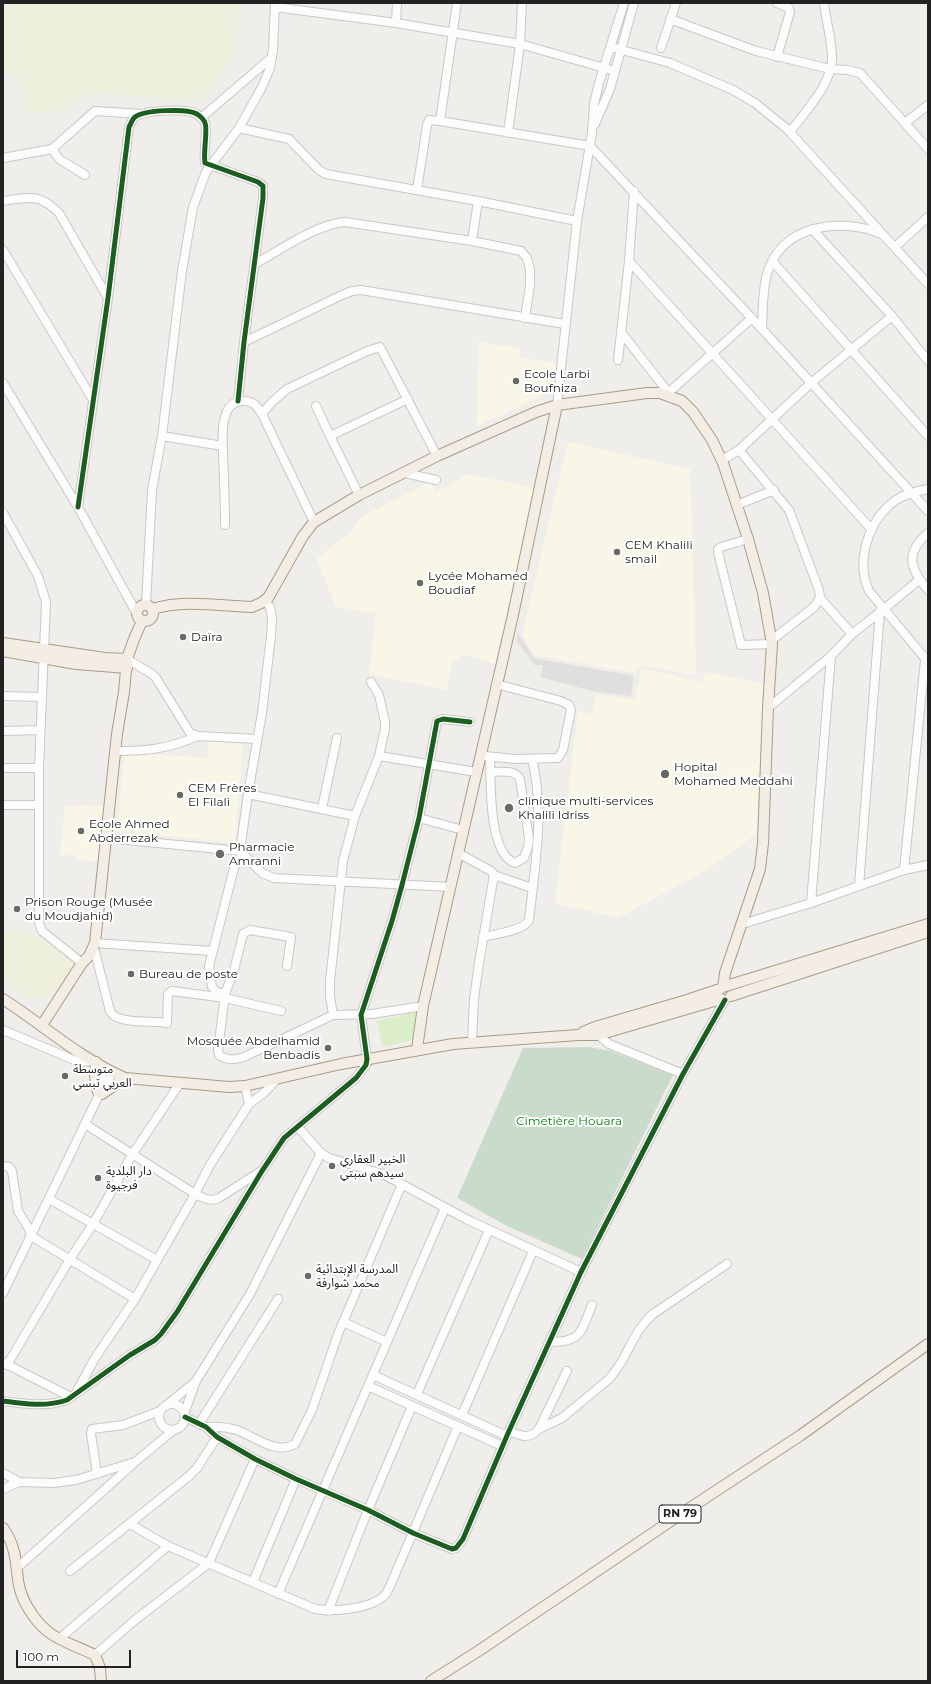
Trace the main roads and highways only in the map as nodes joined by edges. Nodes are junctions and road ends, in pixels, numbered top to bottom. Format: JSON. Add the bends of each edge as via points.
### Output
{"nodes":[{"id":1,"x":557,"y":405,"type":"junction"},
{"id":2,"x":150,"y":607,"type":"junction"},
{"id":3,"x":140,"y":617,"type":"junction"},
{"id":4,"x":3,"y":643,"type":"edge"},
{"id":5,"x":3,"y":651,"type":"edge"},
{"id":6,"x":43,"y":654,"type":"junction"},
{"id":7,"x":127,"y":664,"type":"junction"},
{"id":8,"x":928,"y":924,"type":"edge"},
{"id":9,"x":928,"y":932,"type":"edge"},
{"id":10,"x":724,"y":993,"type":"junction"},
{"id":11,"x":3,"y":998,"type":"edge"},
{"id":12,"x":42,"y":1025,"type":"junction"},
{"id":13,"x":417,"y":1049,"type":"junction"},
{"id":14,"x":98,"y":1063,"type":"junction"},
{"id":15,"x":125,"y":1078,"type":"junction"},
{"id":16,"x":928,"y":1344,"type":"edge"},
{"id":17,"x":3,"y":1528,"type":"edge"},
{"id":18,"x":101,"y":1681,"type":"edge"},
{"id":19,"x":431,"y":1681,"type":"edge"}],
"edges":[{"from":1,"to":2,"type":"main road","via":[[437,456],[359,495],[314,522],[265,601],[252,607],[178,604]]},
{"from":1,"to":10,"type":"main road","via":[[648,393],[670,395],[682,401],[693,412],[712,440],[722,460],[748,539],[763,593],[772,642],[763,844],[760,869],[725,973]]},
{"from":1,"to":13,"type":"main road","via":[[496,684],[485,756],[476,772],[423,1006]]},
{"from":2,"to":3,"type":"main road","via":[[140,606]]},
{"from":2,"to":3,"type":"main road","via":[[152,617],[148,621]]},
{"from":3,"to":7,"type":"main road"},
{"from":4,"to":6,"type":"main road"},
{"from":5,"to":6,"type":"main road"},
{"from":6,"to":7,"type":"main road","via":[[76,664]]},
{"from":7,"to":12,"type":"main road","via":[[94,946]]},
{"from":8,"to":10,"type":"main road"},
{"from":9,"to":10,"type":"main road"},
{"from":10,"to":13,"type":"main road","via":[[687,1000],[578,1035],[472,1042]]},
{"from":11,"to":12,"type":"main road"},
{"from":12,"to":14,"type":"main road"},
{"from":13,"to":15,"type":"main road","via":[[245,1086],[229,1087]]},
{"from":14,"to":15,"type":"main road"},
{"from":14,"to":15,"type":"main road","via":[[95,1076],[99,1094]]},
{"from":16,"to":19,"type":"main road","number":"RN 79","via":[[802,1435]]},
{"from":17,"to":18,"type":"main road","via":[[15,1552],[20,1588],[35,1620],[59,1639],[95,1655]]}]}
